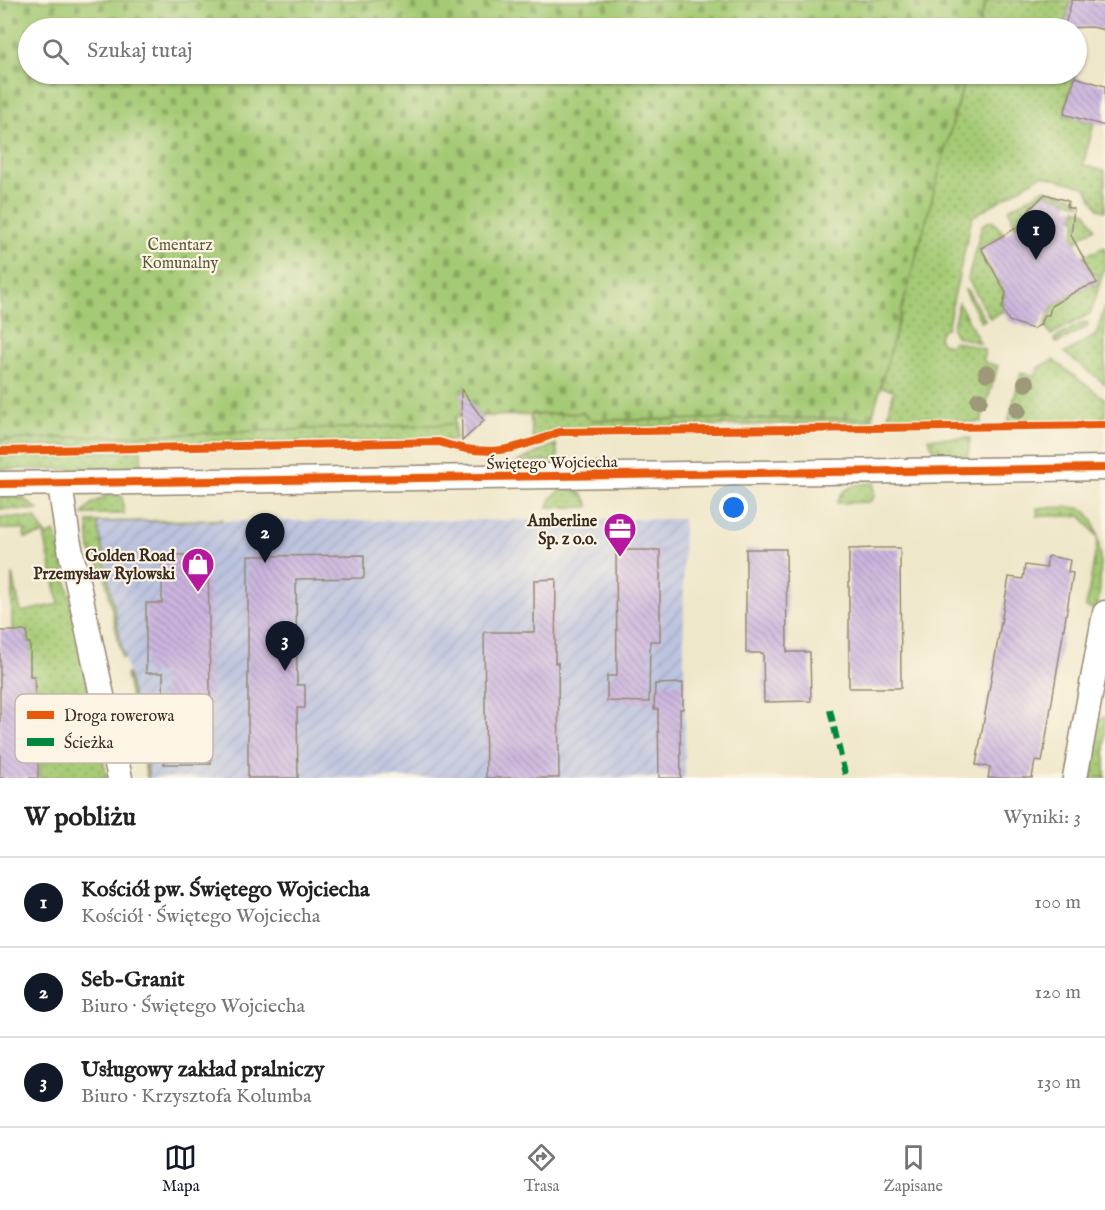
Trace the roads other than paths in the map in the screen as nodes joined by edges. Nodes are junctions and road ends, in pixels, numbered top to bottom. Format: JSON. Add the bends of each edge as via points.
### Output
{"nodes":[{"id":1,"x":1105,"y":468,"type":"edge"},
{"id":2,"x":0,"y":484,"type":"edge"},
{"id":3,"x":60,"y":484,"type":"junction"},
{"id":4,"x":1105,"y":613,"type":"edge"},
{"id":5,"x":102,"y":694,"type":"edge"},
{"id":6,"x":117,"y":763,"type":"edge"},
{"id":7,"x":120,"y":778,"type":"edge"},
{"id":8,"x":1075,"y":778,"type":"edge"}],
"edges":[{"from":1,"to":3,"type":"street","name":"Świętego Wojciecha"},
{"from":2,"to":3,"type":"street","name":"Świętego Wojciecha"},
{"from":3,"to":5,"type":"street"},
{"from":4,"to":8,"type":"street"},
{"from":6,"to":7,"type":"street"}]}
